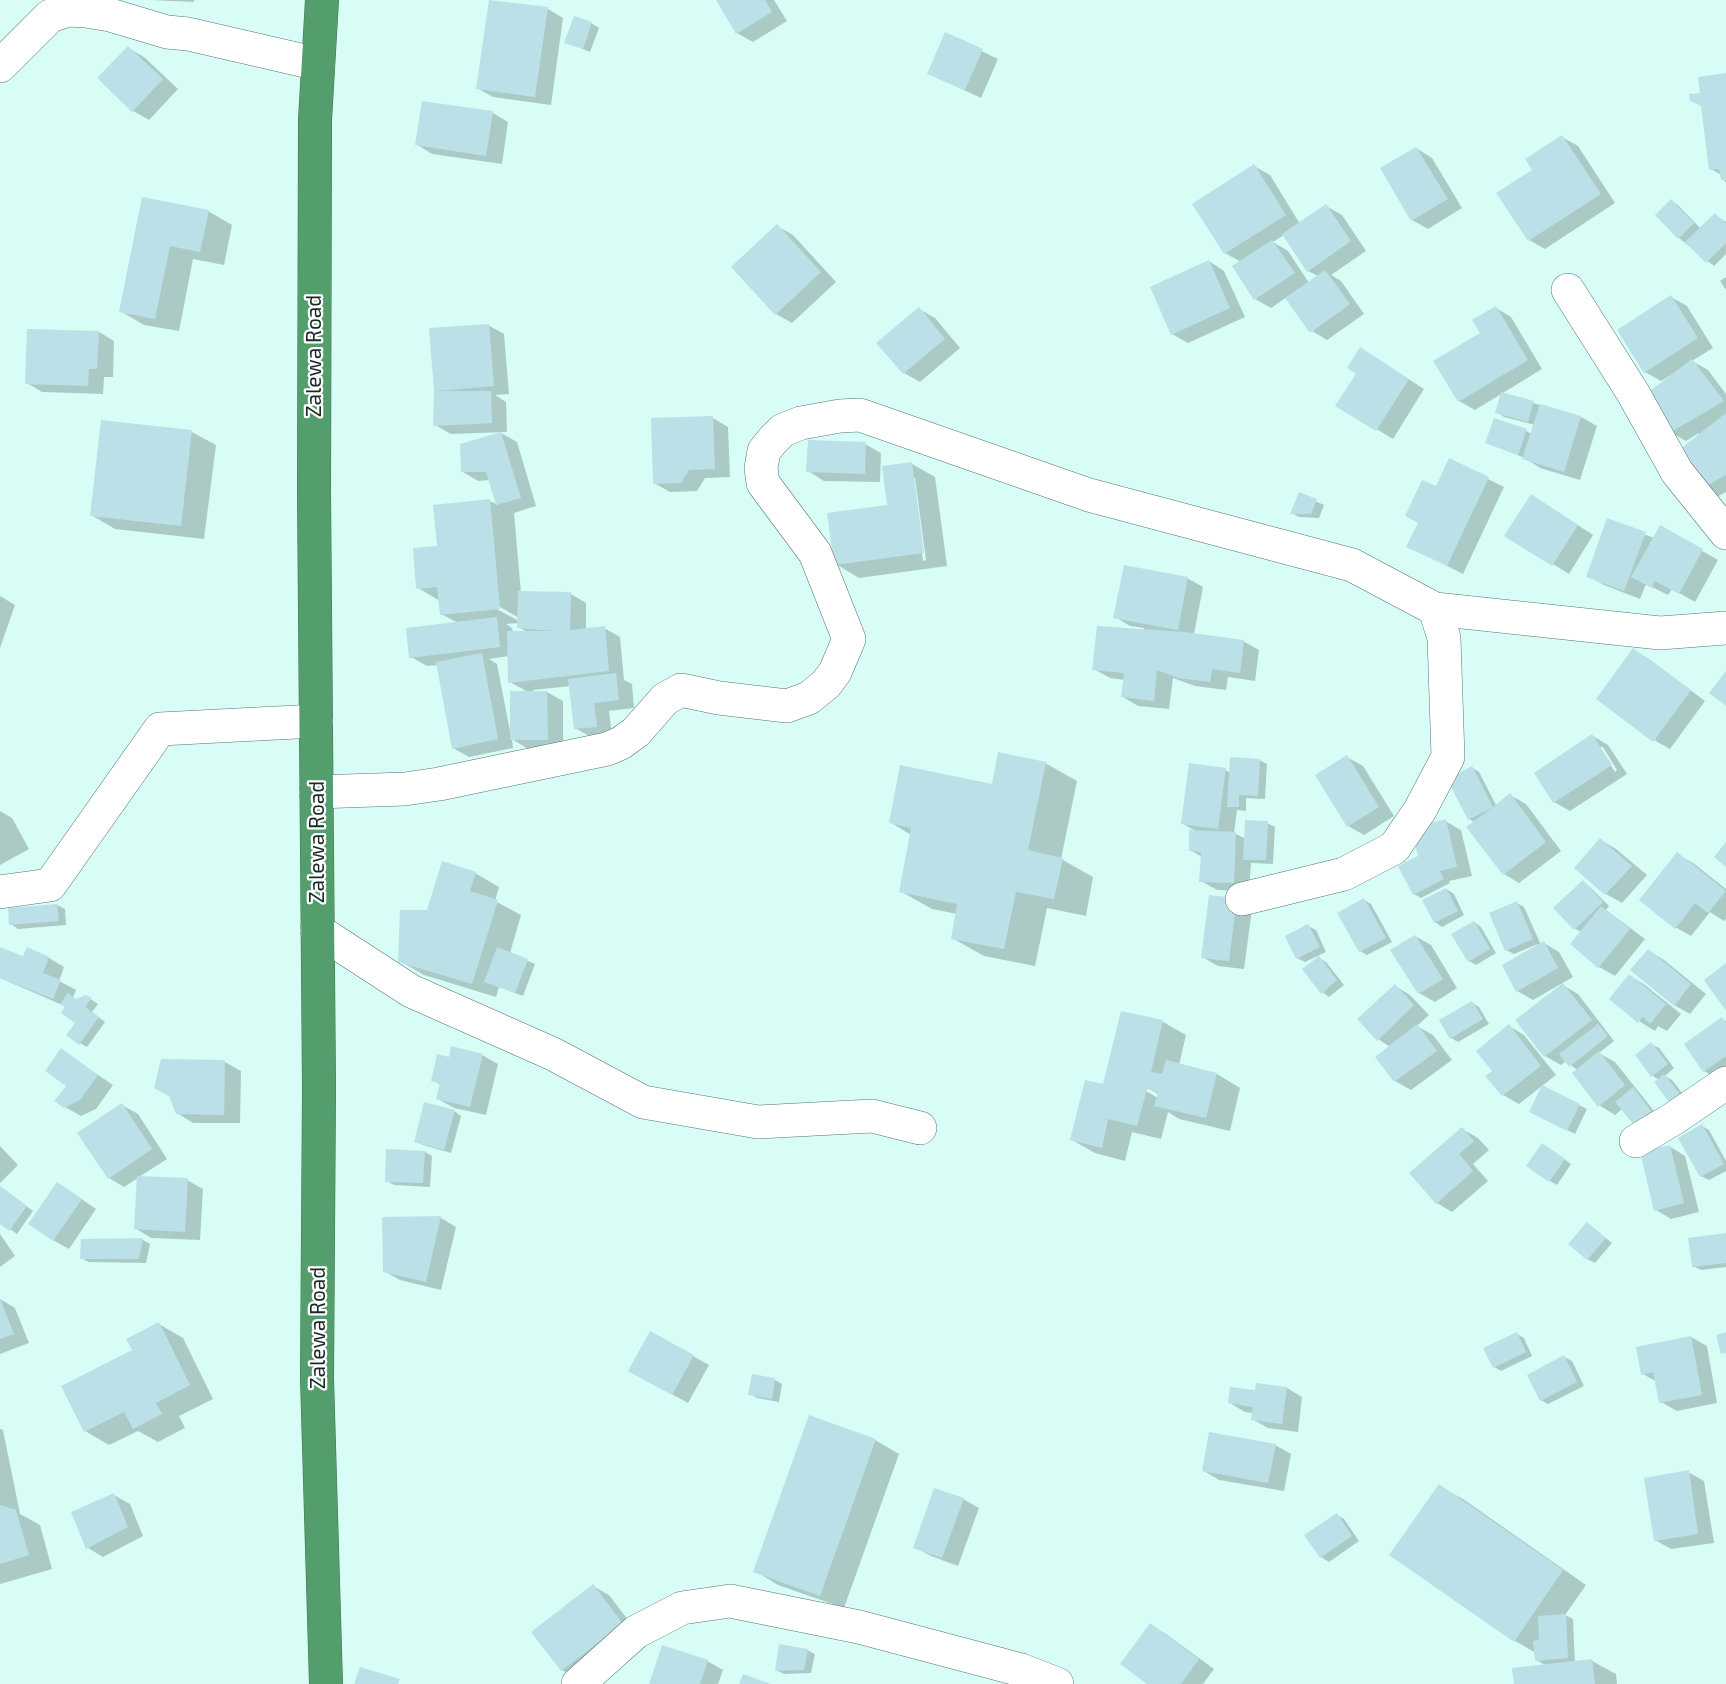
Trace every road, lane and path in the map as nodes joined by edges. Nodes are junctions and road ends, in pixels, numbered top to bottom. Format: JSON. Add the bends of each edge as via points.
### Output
{"nodes":[{"id":1,"x":322,"y":0,"type":"edge"},
{"id":2,"x":318,"y":64,"type":"junction"},
{"id":3,"x":0,"y":66,"type":"edge"},
{"id":4,"x":1568,"y":290,"type":"dead end"},
{"id":5,"x":1726,"y":533,"type":"edge"},
{"id":6,"x":1436,"y":609,"type":"junction"},
{"id":7,"x":1726,"y":628,"type":"edge"},
{"id":8,"x":316,"y":721,"type":"junction"},
{"id":9,"x":316,"y":792,"type":"junction"},
{"id":10,"x":0,"y":892,"type":"edge"},
{"id":11,"x":1242,"y":899,"type":"dead end"},
{"id":12,"x":317,"y":930,"type":"junction"},
{"id":13,"x":1726,"y":1083,"type":"edge"},
{"id":14,"x":920,"y":1128,"type":"dead end"},
{"id":15,"x":1636,"y":1141,"type":"dead end"},
{"id":16,"x":326,"y":1684,"type":"edge"},
{"id":17,"x":578,"y":1684,"type":"edge"},
{"id":18,"x":1057,"y":1684,"type":"edge"}],
"edges":[{"from":1,"to":2,"type":"highway","name":"Zalewa Road"},
{"from":2,"to":3,"type":"street","via":[[167,32],[110,15],[68,10],[50,16]]},
{"from":2,"to":8,"type":"highway","name":"Zalewa Road"},
{"from":4,"to":5,"type":"street","via":[[1677,472]]},
{"from":6,"to":7,"type":"street","via":[[1660,633]]},
{"from":6,"to":9,"type":"street","via":[[1352,565],[1089,495],[860,415],[822,419],[783,430],[764,451],[761,468],[763,483],[815,553],[849,639],[835,672],[809,699],[787,706],[681,690],[665,699],[636,732],[607,749],[439,784]]},
{"from":6,"to":11,"type":"street","via":[[1444,638],[1448,758],[1420,810],[1394,848],[1344,873]]},
{"from":8,"to":9,"type":"highway","name":"Zalewa Road"},
{"from":8,"to":10,"type":"street","via":[[160,729],[51,885]]},
{"from":9,"to":12,"type":"highway","name":"Zalewa Road"},
{"from":12,"to":14,"type":"street","via":[[411,991],[553,1054],[643,1102],[758,1122],[872,1116]]},
{"from":12,"to":16,"type":"highway","name":"Zalewa Road","via":[[317,1378]]},
{"from":13,"to":15,"type":"street"},
{"from":17,"to":18,"type":"street","via":[[636,1632],[682,1608],[730,1601],[859,1627],[1021,1670]]}]}
